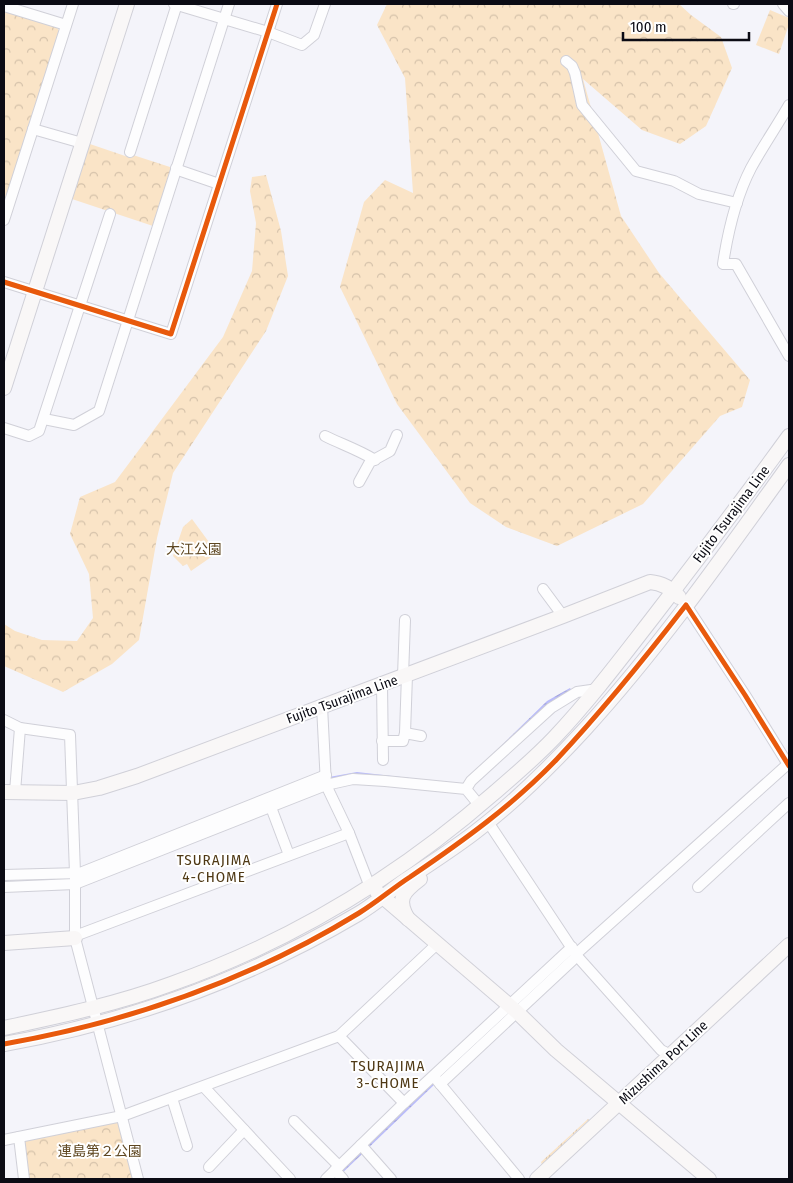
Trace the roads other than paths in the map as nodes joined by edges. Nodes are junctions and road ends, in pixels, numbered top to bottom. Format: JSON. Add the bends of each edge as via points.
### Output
{"nodes":[{"id":1,"x":73,"y":4,"type":"edge"},
{"id":2,"x":127,"y":4,"type":"edge"},
{"id":3,"x":176,"y":4,"type":"edge"},
{"id":4,"x":229,"y":4,"type":"edge"},
{"id":5,"x":277,"y":4,"type":"edge"},
{"id":6,"x":325,"y":4,"type":"edge"},
{"id":7,"x":783,"y":4,"type":"edge"},
{"id":8,"x":4,"y":6,"type":"edge"},
{"id":9,"x":789,"y":11,"type":"edge"},
{"id":10,"x":224,"y":19,"type":"junction"},
{"id":11,"x":66,"y":25,"type":"junction"},
{"id":12,"x":268,"y":32,"type":"junction"},
{"id":13,"x":566,"y":61,"type":"dead end"},
{"id":14,"x":789,"y":105,"type":"edge"},
{"id":15,"x":33,"y":129,"type":"junction"},
{"id":16,"x":82,"y":144,"type":"junction"},
{"id":17,"x":130,"y":152,"type":"dead end"},
{"id":18,"x":176,"y":168,"type":"junction"},
{"id":19,"x":219,"y":184,"type":"junction"},
{"id":20,"x":737,"y":203,"type":"junction"},
{"id":21,"x":110,"y":214,"type":"dead end"},
{"id":22,"x":4,"y":220,"type":"edge"},
{"id":23,"x":4,"y":282,"type":"edge"},
{"id":24,"x":35,"y":292,"type":"junction"},
{"id":25,"x":80,"y":307,"type":"junction"},
{"id":26,"x":127,"y":321,"type":"junction"},
{"id":27,"x":789,"y":356,"type":"edge"},
{"id":28,"x":4,"y":388,"type":"edge"},
{"id":29,"x":44,"y":419,"type":"junction"},
{"id":30,"x":4,"y":428,"type":"edge"},
{"id":31,"x":397,"y":435,"type":"dead end"},
{"id":32,"x":325,"y":436,"type":"dead end"},
{"id":33,"x":789,"y":436,"type":"edge"},
{"id":34,"x":374,"y":460,"type":"junction"},
{"id":35,"x":789,"y":465,"type":"edge"},
{"id":36,"x":359,"y":482,"type":"dead end"},
{"id":37,"x":542,"y":589,"type":"dead end"},
{"id":38,"x":674,"y":591,"type":"junction"},
{"id":39,"x":686,"y":605,"type":"junction"},
{"id":40,"x":563,"y":616,"type":"junction"},
{"id":41,"x":405,"y":620,"type":"dead end"},
{"id":42,"x":405,"y":676,"type":"junction"},
{"id":43,"x":382,"y":684,"type":"junction"},
{"id":44,"x":598,"y":689,"type":"junction"},
{"id":45,"x":322,"y":706,"type":"junction"},
{"id":46,"x":4,"y":720,"type":"edge"},
{"id":47,"x":20,"y":728,"type":"junction"},
{"id":48,"x":405,"y":733,"type":"junction"},
{"id":49,"x":421,"y":736,"type":"dead end"},
{"id":50,"x":382,"y":741,"type":"junction"},
{"id":51,"x":383,"y":760,"type":"dead end"},
{"id":52,"x":788,"y":763,"type":"edge"},
{"id":53,"x":326,"y":780,"type":"junction"},
{"id":54,"x":466,"y":789,"type":"junction"},
{"id":55,"x":9,"y":792,"type":"edge"},
{"id":56,"x":73,"y":793,"type":"junction"},
{"id":57,"x":270,"y":803,"type":"junction"},
{"id":58,"x":789,"y":803,"type":"edge"},
{"id":59,"x":480,"y":806,"type":"junction"},
{"id":60,"x":488,"y":822,"type":"junction"},
{"id":61,"x":349,"y":833,"type":"junction"},
{"id":62,"x":450,"y":850,"type":"junction"},
{"id":63,"x":289,"y":855,"type":"junction"},
{"id":64,"x":4,"y":876,"type":"edge"},
{"id":65,"x":75,"y":879,"type":"junction"},
{"id":66,"x":4,"y":887,"type":"edge"},
{"id":67,"x":370,"y":887,"type":"junction"},
{"id":68,"x":698,"y":888,"type":"dead end"},
{"id":69,"x":379,"y":900,"type":"junction"},
{"id":70,"x":409,"y":920,"type":"junction"},
{"id":71,"x":75,"y":937,"type":"junction"},
{"id":72,"x":4,"y":943,"type":"edge"},
{"id":73,"x":789,"y":945,"type":"edge"},
{"id":74,"x":434,"y":947,"type":"junction"},
{"id":75,"x":575,"y":952,"type":"junction"},
{"id":76,"x":94,"y":1008,"type":"junction"},
{"id":77,"x":510,"y":1011,"type":"junction"},
{"id":78,"x":97,"y":1024,"type":"junction"},
{"id":79,"x":4,"y":1028,"type":"edge"},
{"id":80,"x":339,"y":1036,"type":"junction"},
{"id":81,"x":4,"y":1044,"type":"edge"},
{"id":82,"x":669,"y":1056,"type":"junction"},
{"id":83,"x":437,"y":1080,"type":"junction"},
{"id":84,"x":204,"y":1087,"type":"junction"},
{"id":85,"x":172,"y":1098,"type":"junction"},
{"id":86,"x":404,"y":1103,"type":"junction"},
{"id":87,"x":619,"y":1104,"type":"junction"},
{"id":88,"x":122,"y":1116,"type":"junction"},
{"id":89,"x":294,"y":1121,"type":"dead end"},
{"id":90,"x":244,"y":1130,"type":"junction"},
{"id":91,"x":19,"y":1137,"type":"junction"},
{"id":92,"x":4,"y":1140,"type":"edge"},
{"id":93,"x":187,"y":1146,"type":"dead end"},
{"id":94,"x":364,"y":1147,"type":"junction"},
{"id":95,"x":209,"y":1168,"type":"dead end"},
{"id":96,"x":339,"y":1173,"type":"edge"},
{"id":97,"x":24,"y":1179,"type":"edge"},
{"id":98,"x":138,"y":1179,"type":"edge"},
{"id":99,"x":290,"y":1179,"type":"edge"},
{"id":100,"x":326,"y":1179,"type":"edge"},
{"id":101,"x":391,"y":1179,"type":"edge"},
{"id":102,"x":519,"y":1179,"type":"edge"},
{"id":103,"x":538,"y":1179,"type":"edge"},
{"id":104,"x":709,"y":1179,"type":"edge"}],
"edges":[{"from":1,"to":11,"type":"street"},
{"from":2,"to":16,"type":"street"},
{"from":3,"to":10,"type":"street"},
{"from":3,"to":17,"type":"street"},
{"from":4,"to":10,"type":"street"},
{"from":5,"to":12,"type":"street"},
{"from":6,"to":12,"type":"street","via":[[314,35],[302,45]]},
{"from":7,"to":9,"type":"street"},
{"from":8,"to":11,"type":"street"},
{"from":10,"to":12,"type":"street"},
{"from":10,"to":18,"type":"street"},
{"from":11,"to":15,"type":"street"},
{"from":12,"to":19,"type":"street"},
{"from":13,"to":20,"type":"street","via":[[575,73],[582,105],[636,171],[674,182],[699,194]]},
{"from":14,"to":20,"type":"street","via":[[750,169]]},
{"from":15,"to":16,"type":"street"},
{"from":15,"to":22,"type":"street"},
{"from":16,"to":24,"type":"street"},
{"from":18,"to":19,"type":"street"},
{"from":18,"to":26,"type":"street"},
{"from":19,"to":26,"type":"street","via":[[170,334]]},
{"from":20,"to":27,"type":"street","via":[[723,264],[736,264]]},
{"from":21,"to":25,"type":"street"},
{"from":23,"to":24,"type":"street"},
{"from":24,"to":25,"type":"street"},
{"from":24,"to":28,"type":"street"},
{"from":25,"to":26,"type":"street"},
{"from":25,"to":29,"type":"street"},
{"from":26,"to":29,"type":"street","via":[[99,411],[74,425]]},
{"from":29,"to":30,"type":"street","via":[[39,431],[28,436]]},
{"from":31,"to":34,"type":"street","via":[[390,451]]},
{"from":32,"to":34,"type":"street","via":[[360,450]]},
{"from":33,"to":38,"type":"street","name":"Fujito Tsurajima Line"},
{"from":34,"to":36,"type":"street","via":[[366,466]]},
{"from":35,"to":39,"type":"street","name":"Fujito Tsurajima Line"},
{"from":37,"to":40,"type":"street"},
{"from":38,"to":39,"type":"street","name":"Fujito Tsurajima Line"},
{"from":38,"to":40,"type":"street","name":"Fujito Tsurajima Line","via":[[660,583],[650,582]]},
{"from":38,"to":44,"type":"street"},
{"from":39,"to":52,"type":"street"},
{"from":39,"to":60,"type":"street","via":[[584,730]]},
{"from":40,"to":42,"type":"street","name":"Fujito Tsurajima Line"},
{"from":41,"to":42,"type":"street"},
{"from":42,"to":43,"type":"street","name":"Fujito Tsurajima Line"},
{"from":42,"to":48,"type":"street"},
{"from":43,"to":45,"type":"street","name":"Fujito Tsurajima Line"},
{"from":43,"to":50,"type":"street"},
{"from":44,"to":54,"type":"street","via":[[577,692],[551,708]]},
{"from":44,"to":59,"type":"street","via":[[552,740]]},
{"from":45,"to":53,"type":"street"},
{"from":45,"to":56,"type":"street","name":"Fujito Tsurajima Line","via":[[137,776]]},
{"from":46,"to":47,"type":"street"},
{"from":47,"to":55,"type":"street"},
{"from":47,"to":56,"type":"street","via":[[70,735]]},
{"from":48,"to":49,"type":"street"},
{"from":48,"to":50,"type":"street","via":[[403,741]]},
{"from":50,"to":51,"type":"street"},
{"from":52,"to":75,"type":"street"},
{"from":53,"to":54,"type":"street","via":[[385,781]]},
{"from":53,"to":57,"type":"street"},
{"from":53,"to":61,"type":"street"},
{"from":54,"to":59,"type":"street"},
{"from":55,"to":56,"type":"street","name":"Fujito Tsurajima Line"},
{"from":56,"to":65,"type":"street"},
{"from":57,"to":63,"type":"street"},
{"from":57,"to":65,"type":"street"},
{"from":58,"to":68,"type":"street"},
{"from":59,"to":67,"type":"street"},
{"from":60,"to":62,"type":"street"},
{"from":60,"to":75,"type":"street"},
{"from":61,"to":63,"type":"street"},
{"from":61,"to":67,"type":"street"},
{"from":62,"to":69,"type":"street"},
{"from":62,"to":70,"type":"street","via":[[442,864],[405,892],[403,910]]},
{"from":63,"to":71,"type":"street"},
{"from":64,"to":65,"type":"street"},
{"from":65,"to":66,"type":"street"},
{"from":65,"to":71,"type":"street"},
{"from":67,"to":69,"type":"street"},
{"from":67,"to":76,"type":"street","via":[[306,926],[219,965],[170,985]]},
{"from":69,"to":70,"type":"street"},
{"from":69,"to":74,"type":"street"},
{"from":69,"to":78,"type":"street","via":[[309,942],[259,966],[178,1000]]},
{"from":70,"to":74,"type":"street"},
{"from":71,"to":72,"type":"street"},
{"from":71,"to":76,"type":"street"},
{"from":73,"to":82,"type":"street","name":"Mizushima Port Line"},
{"from":74,"to":77,"type":"street"},
{"from":74,"to":80,"type":"street"},
{"from":75,"to":77,"type":"street"},
{"from":75,"to":82,"type":"street"},
{"from":76,"to":78,"type":"street"},
{"from":76,"to":79,"type":"street"},
{"from":77,"to":83,"type":"street"},
{"from":77,"to":87,"type":"street"},
{"from":78,"to":81,"type":"street"},
{"from":78,"to":88,"type":"street"},
{"from":80,"to":84,"type":"street"},
{"from":80,"to":86,"type":"street"},
{"from":82,"to":87,"type":"street","name":"Mizushima Port Line"},
{"from":83,"to":86,"type":"street"},
{"from":83,"to":102,"type":"street"},
{"from":84,"to":85,"type":"street"},
{"from":84,"to":90,"type":"street"},
{"from":85,"to":88,"type":"street"},
{"from":85,"to":93,"type":"street"},
{"from":86,"to":94,"type":"street"},
{"from":87,"to":103,"type":"street","name":"Mizushima Port Line"},
{"from":87,"to":104,"type":"street"},
{"from":88,"to":91,"type":"street"},
{"from":88,"to":98,"type":"street"},
{"from":89,"to":96,"type":"street"},
{"from":90,"to":95,"type":"street"},
{"from":90,"to":99,"type":"street"},
{"from":91,"to":92,"type":"street"},
{"from":91,"to":97,"type":"street"},
{"from":94,"to":96,"type":"street"},
{"from":94,"to":101,"type":"street"},
{"from":96,"to":100,"type":"street"}]}
